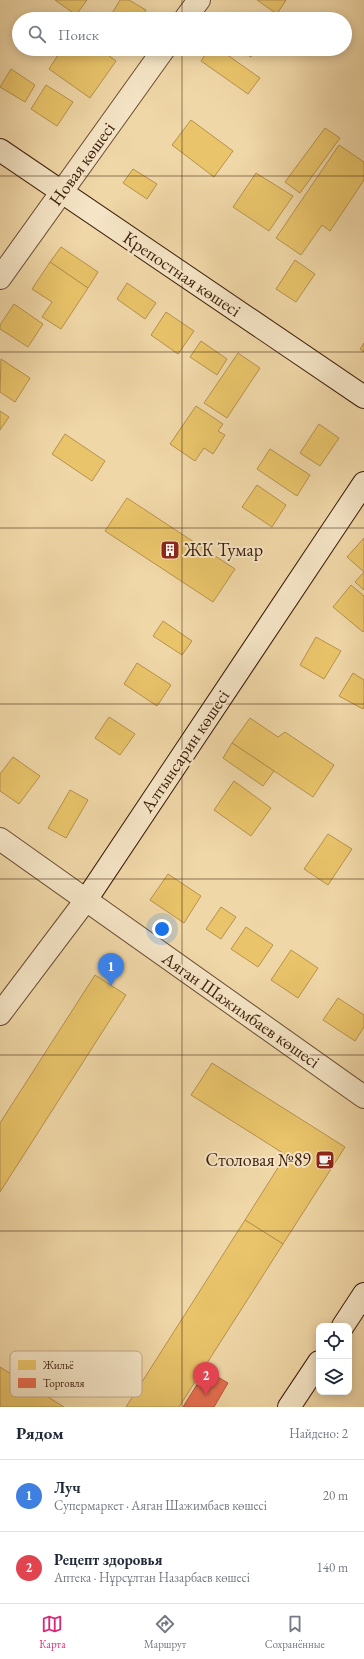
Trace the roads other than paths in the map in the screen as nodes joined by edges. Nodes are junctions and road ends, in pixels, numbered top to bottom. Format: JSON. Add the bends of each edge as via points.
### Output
{"nodes":[{"id":1,"x":199,"y":0,"type":"edge"},
{"id":2,"x":191,"y":12,"type":"edge"},
{"id":3,"x":159,"y":56,"type":"edge"},
{"id":4,"x":0,"y":150,"type":"edge"},
{"id":5,"x":62,"y":192,"type":"junction"},
{"id":6,"x":0,"y":278,"type":"edge"},
{"id":7,"x":364,"y":397,"type":"edge"},
{"id":8,"x":364,"y":483,"type":"edge"},
{"id":9,"x":0,"y":839,"type":"edge"},
{"id":10,"x":86,"y":900,"type":"junction"},
{"id":11,"x":0,"y":1014,"type":"edge"},
{"id":12,"x":364,"y":1097,"type":"edge"},
{"id":13,"x":364,"y":1294,"type":"edge"},
{"id":14,"x":345,"y":1323,"type":"edge"},
{"id":15,"x":316,"y":1366,"type":"edge"},
{"id":16,"x":289,"y":1407,"type":"edge"}],
"edges":[{"from":1,"to":2,"type":"street"},
{"from":3,"to":5,"type":"street","name":"Новая көшесі"},
{"from":4,"to":5,"type":"street","name":"Крепостная көшесі"},
{"from":5,"to":6,"type":"street","name":"Новая көшесі"},
{"from":5,"to":7,"type":"street","name":"Крепостная көшесі"},
{"from":8,"to":10,"type":"street","name":"Алтынсарин көшесі"},
{"from":9,"to":10,"type":"street","name":"Аяган Шажимбаев көшесі"},
{"from":10,"to":11,"type":"street","name":"Алтынсарин көшесі"},
{"from":10,"to":12,"type":"street","name":"Аяган Шажимбаев көшесі"},
{"from":13,"to":14,"type":"street"},
{"from":15,"to":16,"type":"street"}]}
